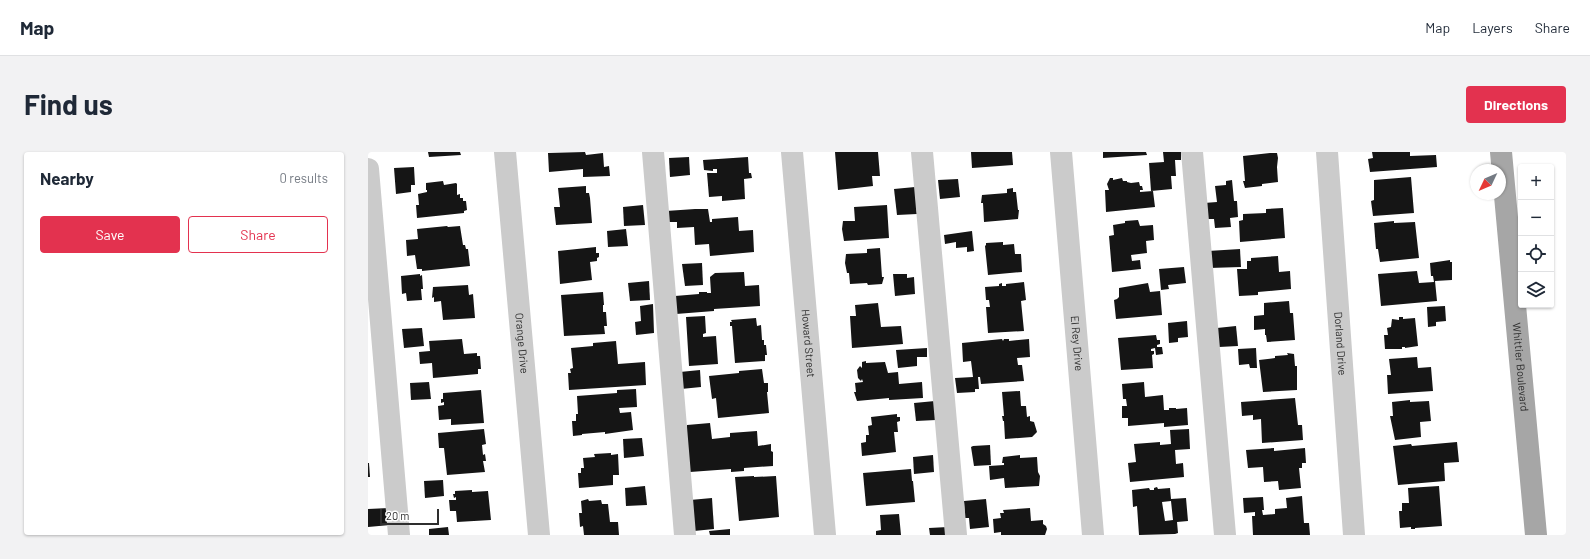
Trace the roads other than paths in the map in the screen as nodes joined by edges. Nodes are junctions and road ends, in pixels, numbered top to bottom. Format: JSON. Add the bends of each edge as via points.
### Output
{"nodes":[{"id":1,"x":505,"y":152,"type":"edge"},
{"id":2,"x":653,"y":152,"type":"edge"},
{"id":3,"x":792,"y":152,"type":"edge"},
{"id":4,"x":922,"y":152,"type":"edge"},
{"id":5,"x":1060,"y":152,"type":"edge"},
{"id":6,"x":1192,"y":152,"type":"edge"},
{"id":7,"x":1327,"y":152,"type":"edge"},
{"id":8,"x":1501,"y":152,"type":"edge"},
{"id":9,"x":368,"y":169,"type":"edge"},
{"id":10,"x":399,"y":535,"type":"edge"},
{"id":11,"x":538,"y":535,"type":"edge"},
{"id":12,"x":685,"y":535,"type":"edge"},
{"id":13,"x":824,"y":535,"type":"edge"},
{"id":14,"x":956,"y":535,"type":"edge"},
{"id":15,"x":1093,"y":535,"type":"edge"},
{"id":16,"x":1225,"y":535,"type":"edge"},
{"id":17,"x":1354,"y":535,"type":"edge"},
{"id":18,"x":1536,"y":535,"type":"edge"}],
"edges":[{"from":1,"to":11,"type":"street","name":"Orange Drive"},
{"from":2,"to":12,"type":"street"},
{"from":3,"to":13,"type":"street","name":"Howard Street"},
{"from":4,"to":14,"type":"street"},
{"from":5,"to":15,"type":"street","name":"El Rey Drive"},
{"from":6,"to":16,"type":"street"},
{"from":7,"to":17,"type":"street","name":"Dorland Drive"},
{"from":8,"to":18,"type":"main road","name":"Whittier Boulevard"},
{"from":9,"to":10,"type":"street"}]}
